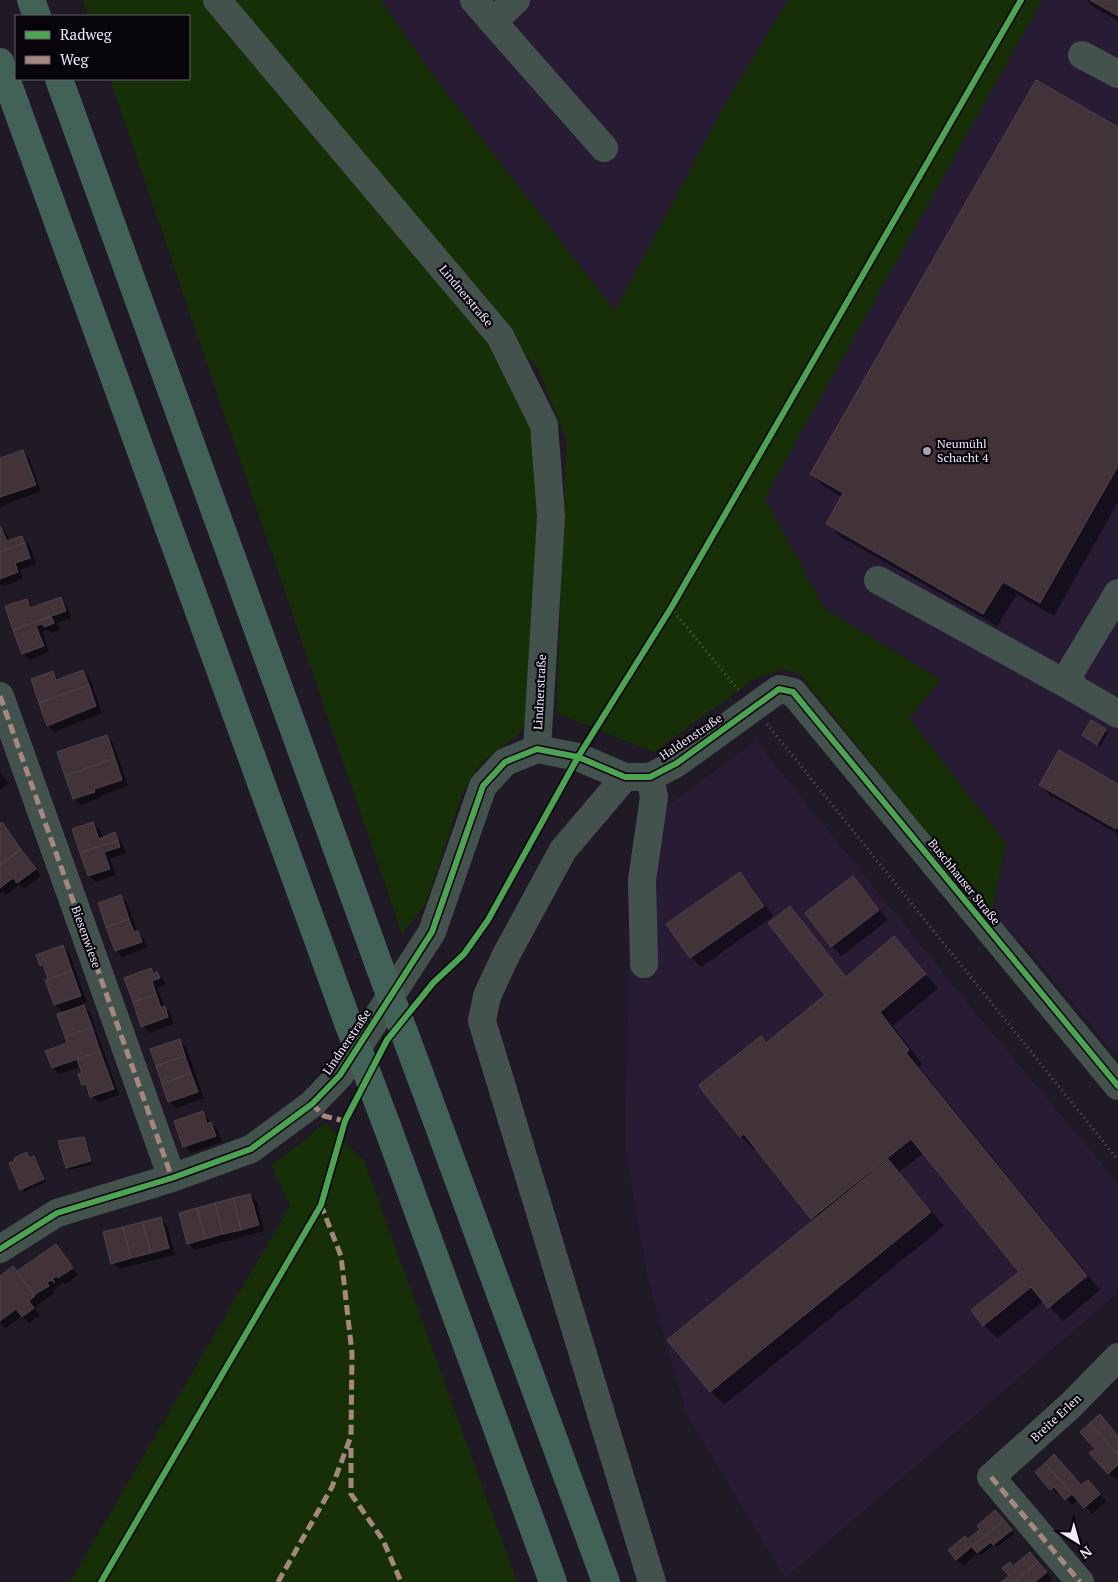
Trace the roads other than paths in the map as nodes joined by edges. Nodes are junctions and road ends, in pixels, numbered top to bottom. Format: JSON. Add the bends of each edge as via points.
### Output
{"nodes":[{"id":1,"x":31,"y":0,"type":"edge"},
{"id":2,"x":217,"y":0,"type":"edge"},
{"id":3,"x":474,"y":0,"type":"edge"},
{"id":4,"x":516,"y":0,"type":"edge"},
{"id":5,"x":37,"y":15,"type":"edge"},
{"id":6,"x":493,"y":22,"type":"junction"},
{"id":7,"x":1082,"y":55,"type":"dead end"},
{"id":8,"x":0,"y":62,"type":"edge"},
{"id":9,"x":1118,"y":74,"type":"edge"},
{"id":10,"x":59,"y":80,"type":"edge"},
{"id":11,"x":604,"y":148,"type":"dead end"},
{"id":12,"x":878,"y":580,"type":"dead end"},
{"id":13,"x":1118,"y":593,"type":"edge"},
{"id":14,"x":1070,"y":686,"type":"junction"},
{"id":15,"x":793,"y":692,"type":"joint"},
{"id":16,"x":0,"y":696,"type":"edge"},
{"id":17,"x":1118,"y":714,"type":"edge"},
{"id":18,"x":537,"y":749,"type":"junction"},
{"id":19,"x":637,"y":777,"type":"junction"},
{"id":20,"x":644,"y":964,"type":"dead end"},
{"id":21,"x":1118,"y":1086,"type":"edge"},
{"id":22,"x":172,"y":1178,"type":"junction"},
{"id":23,"x":0,"y":1249,"type":"edge"},
{"id":24,"x":1118,"y":1357,"type":"edge"},
{"id":25,"x":553,"y":1582,"type":"edge"},
{"id":26,"x":606,"y":1582,"type":"edge"},
{"id":27,"x":652,"y":1582,"type":"edge"},
{"id":28,"x":1080,"y":1582,"type":"edge"}],
"edges":[{"from":1,"to":5,"type":"highway"},
{"from":2,"to":18,"type":"street","name":"Lindnerstraße","via":[[500,336],[544,425],[551,516]]},
{"from":3,"to":6,"type":"street"},
{"from":4,"to":6,"type":"street"},
{"from":6,"to":11,"type":"street"},
{"from":7,"to":9,"type":"street"},
{"from":8,"to":25,"type":"highway","bridge":true},
{"from":10,"to":26,"type":"highway","bridge":true},
{"from":12,"to":14,"type":"street"},
{"from":13,"to":14,"type":"street","via":[[1070,671]]},
{"from":14,"to":17,"type":"street"},
{"from":15,"to":19,"type":"street","name":"Haldenstraße","via":[[779,689],[677,763]]},
{"from":15,"to":21,"type":"street","name":"Buschhauser Straße"},
{"from":16,"to":22,"type":"street","name":"Biesenwiese"},
{"from":18,"to":19,"type":"street","via":[[578,757]]},
{"from":18,"to":22,"type":"street","name":"Lindnerstraße","via":[[505,762],[483,786],[432,932],[340,1075],[327,1090],[251,1149]]},
{"from":19,"to":20,"type":"street","via":[[654,797],[642,880]]},
{"from":19,"to":27,"type":"street","via":[[563,850],[506,955],[487,996],[482,1021]]},
{"from":22,"to":23,"type":"street","name":"Lindnerstraße","via":[[57,1213]]},
{"from":24,"to":28,"type":"street","name":"Breite Erlen","via":[[1072,1404],[991,1477]]}]}
